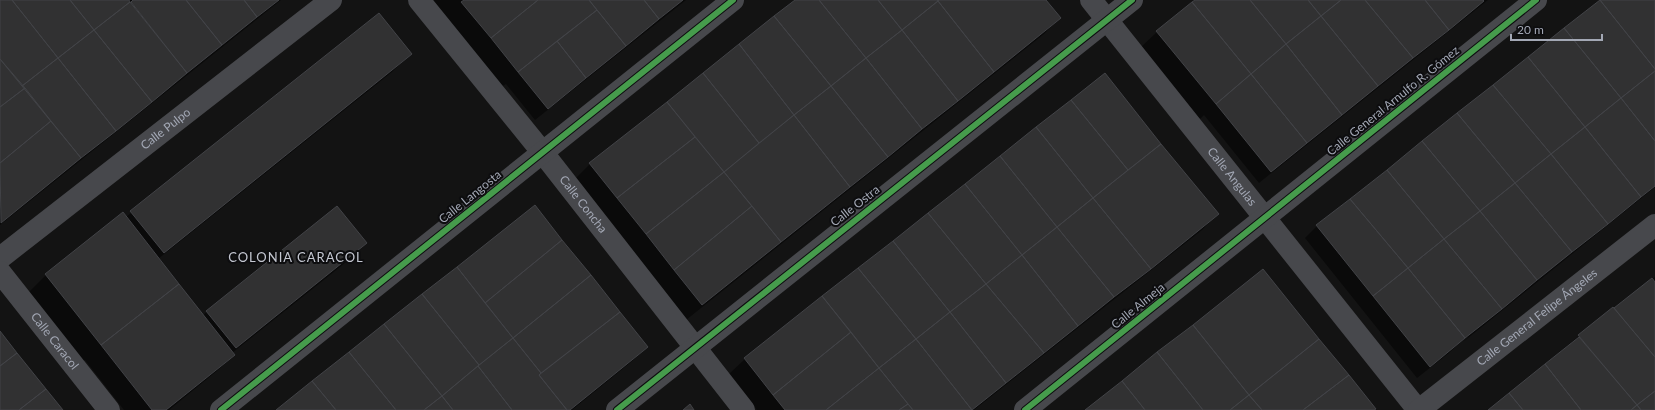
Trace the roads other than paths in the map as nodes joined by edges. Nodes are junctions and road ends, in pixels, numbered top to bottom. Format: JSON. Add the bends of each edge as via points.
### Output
{"nodes":[{"id":1,"x":331,"y":0,"type":"edge"},
{"id":2,"x":418,"y":0,"type":"edge"},
{"id":3,"x":733,"y":0,"type":"edge"},
{"id":4,"x":1090,"y":0,"type":"edge"},
{"id":5,"x":1132,"y":0,"type":"edge"},
{"id":6,"x":1536,"y":0,"type":"edge"},
{"id":7,"x":1107,"y":20,"type":"junction"},
{"id":8,"x":543,"y":153,"type":"junction"},
{"id":9,"x":1265,"y":218,"type":"junction"},
{"id":10,"x":1655,"y":225,"type":"edge"},
{"id":11,"x":0,"y":258,"type":"edge"},
{"id":12,"x":0,"y":272,"type":"edge"},
{"id":13,"x":694,"y":348,"type":"junction"},
{"id":14,"x":109,"y":410,"type":"edge"},
{"id":15,"x":221,"y":410,"type":"edge"},
{"id":16,"x":617,"y":410,"type":"edge"},
{"id":17,"x":744,"y":410,"type":"edge"},
{"id":18,"x":1025,"y":410,"type":"edge"},
{"id":19,"x":1419,"y":410,"type":"edge"}],
"edges":[{"from":1,"to":11,"type":"street","name":"Calle Pulpo"},
{"from":2,"to":8,"type":"street","name":"Calle Concha"},
{"from":3,"to":8,"type":"street","name":"Calle Langosta"},
{"from":4,"to":7,"type":"street","name":"Calle Angulas"},
{"from":5,"to":7,"type":"street","name":"Calle Ostra"},
{"from":6,"to":9,"type":"street","name":"Calle General Arnulfo R. Gómez"},
{"from":7,"to":9,"type":"street","name":"Calle Angulas"},
{"from":7,"to":13,"type":"street","name":"Calle Ostra"},
{"from":8,"to":13,"type":"street","name":"Calle Concha"},
{"from":8,"to":15,"type":"street","name":"Calle Langosta"},
{"from":9,"to":18,"type":"street","name":"Calle Almeja"},
{"from":9,"to":19,"type":"street","name":"Calle Angulas"},
{"from":10,"to":19,"type":"street","name":"Calle General Felipe Ángeles"},
{"from":12,"to":14,"type":"street","name":"Calle Caracol"},
{"from":13,"to":16,"type":"street","name":"Calle Ostra"},
{"from":13,"to":17,"type":"street","name":"Calle Concha"}]}
